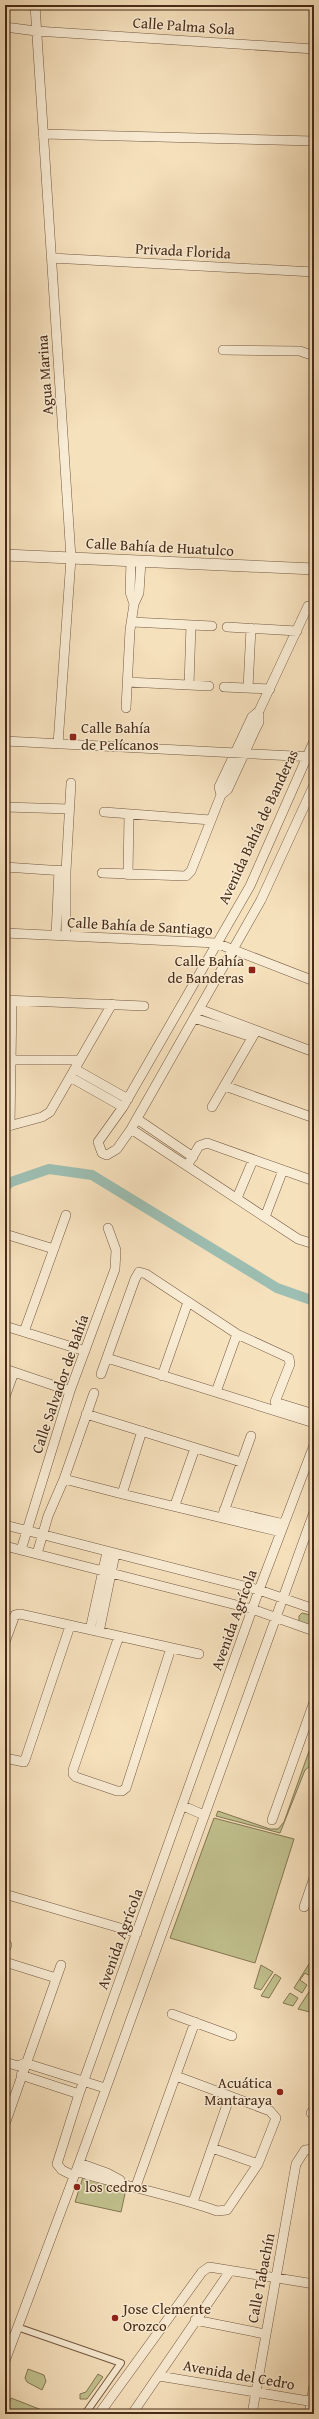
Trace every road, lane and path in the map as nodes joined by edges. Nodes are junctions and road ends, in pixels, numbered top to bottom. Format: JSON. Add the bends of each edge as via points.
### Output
{"nodes":[{"id":1,"x":35,"y":5,"type":"edge"},
{"id":2,"x":5,"y":27,"type":"edge"},
{"id":3,"x":36,"y":31,"type":"junction"},
{"id":4,"x":314,"y":48,"type":"edge"},
{"id":5,"x":43,"y":134,"type":"junction"},
{"id":6,"x":314,"y":141,"type":"edge"},
{"id":7,"x":51,"y":258,"type":"junction"},
{"id":8,"x":314,"y":272,"type":"edge"},
{"id":9,"x":223,"y":350,"type":"dead end"},
{"id":10,"x":314,"y":356,"type":"edge"},
{"id":11,"x":5,"y":555,"type":"edge"},
{"id":12,"x":71,"y":558,"type":"junction"},
{"id":13,"x":136,"y":561,"type":"junction"},
{"id":14,"x":314,"y":569,"type":"edge"},
{"id":15,"x":308,"y":606,"type":"dead end"},
{"id":16,"x":132,"y":622,"type":"junction"},
{"id":17,"x":191,"y":625,"type":"junction"},
{"id":18,"x":212,"y":626,"type":"dead end"},
{"id":19,"x":227,"y":627,"type":"dead end"},
{"id":20,"x":251,"y":628,"type":"junction"},
{"id":21,"x":297,"y":631,"type":"junction"},
{"id":22,"x":127,"y":682,"type":"junction"},
{"id":23,"x":189,"y":685,"type":"junction"},
{"id":24,"x":209,"y":686,"type":"dead end"},
{"id":25,"x":224,"y":687,"type":"dead end"},
{"id":26,"x":248,"y":688,"type":"junction"},
{"id":27,"x":270,"y":689,"type":"junction"},
{"id":28,"x":126,"y":708,"type":"dead end"},
{"id":29,"x":5,"y":741,"type":"edge"},
{"id":30,"x":314,"y":741,"type":"edge"},
{"id":31,"x":58,"y":744,"type":"junction"},
{"id":32,"x":240,"y":753,"type":"junction"},
{"id":33,"x":311,"y":756,"type":"edge"},
{"id":34,"x":70,"y":783,"type":"dead end"},
{"id":35,"x":314,"y":785,"type":"edge"},
{"id":36,"x":5,"y":807,"type":"edge"},
{"id":37,"x":69,"y":810,"type":"junction"},
{"id":38,"x":104,"y":812,"type":"dead end"},
{"id":39,"x":129,"y":814,"type":"junction"},
{"id":40,"x":211,"y":820,"type":"junction"},
{"id":41,"x":5,"y":867,"type":"edge"},
{"id":42,"x":62,"y":871,"type":"junction"},
{"id":43,"x":102,"y":873,"type":"dead end"},
{"id":44,"x":128,"y":874,"type":"junction"},
{"id":45,"x":5,"y":933,"type":"edge"},
{"id":46,"x":56,"y":935,"type":"junction"},
{"id":47,"x":66,"y":936,"type":"junction"},
{"id":48,"x":216,"y":943,"type":"junction"},
{"id":49,"x":232,"y":950,"type":"junction"},
{"id":50,"x":314,"y":981,"type":"edge"},
{"id":51,"x":8,"y":1000,"type":"edge"},
{"id":52,"x":112,"y":1004,"type":"junction"},
{"id":53,"x":144,"y":1006,"type":"dead end"},
{"id":54,"x":199,"y":1009,"type":"junction"},
{"id":55,"x":194,"y":1018,"type":"junction"},
{"id":56,"x":254,"y":1034,"type":"junction"},
{"id":57,"x":314,"y":1052,"type":"edge"},
{"id":58,"x":11,"y":1060,"type":"junction"},
{"id":59,"x":80,"y":1060,"type":"junction"},
{"id":60,"x":73,"y":1073,"type":"junction"},
{"id":61,"x":224,"y":1086,"type":"junction"},
{"id":62,"x":126,"y":1103,"type":"junction"},
{"id":63,"x":212,"y":1107,"type":"dead end"},
{"id":64,"x":314,"y":1118,"type":"edge"},
{"id":65,"x":137,"y":1119,"type":"junction"},
{"id":66,"x":7,"y":1127,"type":"edge"},
{"id":67,"x":131,"y":1129,"type":"junction"},
{"id":68,"x":193,"y":1156,"type":"junction"},
{"id":69,"x":253,"y":1160,"type":"junction"},
{"id":70,"x":187,"y":1166,"type":"junction"},
{"id":71,"x":283,"y":1170,"type":"junction"},
{"id":72,"x":314,"y":1181,"type":"edge"},
{"id":73,"x":237,"y":1198,"type":"junction"},
{"id":74,"x":66,"y":1215,"type":"dead end"},
{"id":75,"x":265,"y":1217,"type":"junction"},
{"id":76,"x":108,"y":1228,"type":"dead end"},
{"id":77,"x":5,"y":1234,"type":"edge"},
{"id":78,"x":314,"y":1244,"type":"edge"},
{"id":79,"x":54,"y":1249,"type":"junction"},
{"id":80,"x":188,"y":1302,"type":"junction"},
{"id":81,"x":5,"y":1326,"type":"edge"},
{"id":82,"x":24,"y":1332,"type":"junction"},
{"id":83,"x":237,"y":1334,"type":"junction"},
{"id":84,"x":86,"y":1351,"type":"junction"},
{"id":85,"x":107,"y":1358,"type":"junction"},
{"id":86,"x":10,"y":1371,"type":"edge"},
{"id":87,"x":101,"y":1374,"type":"dead end"},
{"id":88,"x":162,"y":1376,"type":"junction"},
{"id":89,"x":70,"y":1391,"type":"junction"},
{"id":90,"x":216,"y":1392,"type":"junction"},
{"id":91,"x":94,"y":1393,"type":"dead end"},
{"id":92,"x":5,"y":1397,"type":"edge"},
{"id":93,"x":86,"y":1414,"type":"junction"},
{"id":94,"x":314,"y":1414,"type":"edge"},
{"id":95,"x":314,"y":1423,"type":"edge"},
{"id":96,"x":142,"y":1431,"type":"junction"},
{"id":97,"x":251,"y":1436,"type":"dead end"},
{"id":98,"x":314,"y":1445,"type":"edge"},
{"id":99,"x":195,"y":1448,"type":"junction"},
{"id":100,"x":241,"y":1462,"type":"junction"},
{"id":101,"x":64,"y":1479,"type":"junction"},
{"id":102,"x":122,"y":1494,"type":"junction"},
{"id":103,"x":175,"y":1505,"type":"junction"},
{"id":104,"x":314,"y":1512,"type":"edge"},
{"id":105,"x":223,"y":1513,"type":"junction"},
{"id":106,"x":5,"y":1525,"type":"edge"},
{"id":107,"x":283,"y":1528,"type":"junction"},
{"id":108,"x":26,"y":1531,"type":"junction"},
{"id":109,"x":42,"y":1536,"type":"junction"},
{"id":110,"x":5,"y":1546,"type":"edge"},
{"id":111,"x":21,"y":1550,"type":"junction"},
{"id":112,"x":111,"y":1553,"type":"junction"},
{"id":113,"x":37,"y":1554,"type":"junction"},
{"id":114,"x":107,"y":1573,"type":"junction"},
{"id":115,"x":259,"y":1590,"type":"junction"},
{"id":116,"x":284,"y":1598,"type":"junction"},
{"id":117,"x":252,"y":1609,"type":"junction"},
{"id":118,"x":314,"y":1609,"type":"edge"},
{"id":119,"x":277,"y":1617,"type":"junction"},
{"id":120,"x":70,"y":1626,"type":"junction"},
{"id":121,"x":90,"y":1630,"type":"junction"},
{"id":122,"x":99,"y":1632,"type":"junction"},
{"id":123,"x":314,"y":1632,"type":"edge"},
{"id":124,"x":119,"y":1636,"type":"junction"},
{"id":125,"x":5,"y":1642,"type":"edge"},
{"id":126,"x":171,"y":1648,"type":"junction"},
{"id":127,"x":199,"y":1654,"type":"dead end"},
{"id":128,"x":314,"y":1702,"type":"edge"},
{"id":129,"x":5,"y":1758,"type":"edge"},
{"id":130,"x":183,"y":1806,"type":"junction"},
{"id":131,"x":204,"y":1815,"type":"junction"},
{"id":132,"x":272,"y":1820,"type":"dead end"},
{"id":133,"x":313,"y":1881,"type":"edge"},
{"id":134,"x":8,"y":1895,"type":"dead end"},
{"id":135,"x":304,"y":1907,"type":"dead end"},
{"id":136,"x":137,"y":1933,"type":"junction"},
{"id":137,"x":5,"y":1962,"type":"edge"},
{"id":138,"x":61,"y":1965,"type":"dead end"},
{"id":139,"x":56,"y":1978,"type":"junction"},
{"id":140,"x":172,"y":2014,"type":"dead end"},
{"id":141,"x":195,"y":2022,"type":"junction"},
{"id":142,"x":232,"y":2036,"type":"dead end"},
{"id":143,"x":5,"y":2062,"type":"edge"},
{"id":144,"x":22,"y":2065,"type":"junction"},
{"id":145,"x":21,"y":2075,"type":"junction"},
{"id":146,"x":176,"y":2076,"type":"junction"},
{"id":147,"x":83,"y":2081,"type":"junction"},
{"id":148,"x":105,"y":2088,"type":"junction"},
{"id":149,"x":79,"y":2094,"type":"junction"},
{"id":150,"x":230,"y":2096,"type":"junction"},
{"id":151,"x":5,"y":2124,"type":"edge"},
{"id":152,"x":212,"y":2148,"type":"junction"},
{"id":153,"x":310,"y":2150,"type":"edge"},
{"id":154,"x":258,"y":2164,"type":"junction"},
{"id":155,"x":76,"y":2170,"type":"junction"},
{"id":156,"x":136,"y":2186,"type":"junction"},
{"id":157,"x":193,"y":2202,"type":"junction"},
{"id":158,"x":230,"y":2271,"type":"junction"},
{"id":159,"x":277,"y":2278,"type":"junction"},
{"id":160,"x":314,"y":2284,"type":"edge"},
{"id":161,"x":195,"y":2320,"type":"junction"},
{"id":162,"x":17,"y":2327,"type":"junction"},
{"id":163,"x":265,"y":2334,"type":"junction"},
{"id":164,"x":5,"y":2361,"type":"edge"},
{"id":165,"x":121,"y":2363,"type":"junction"},
{"id":166,"x":130,"y":2368,"type":"junction"},
{"id":167,"x":158,"y":2376,"type":"junction"},
{"id":168,"x":314,"y":2386,"type":"edge"},
{"id":169,"x":256,"y":2392,"type":"junction"},
{"id":170,"x":313,"y":2402,"type":"edge"},
{"id":171,"x":86,"y":2414,"type":"edge"},
{"id":172,"x":99,"y":2414,"type":"edge"},
{"id":173,"x":132,"y":2414,"type":"edge"},
{"id":174,"x":252,"y":2414,"type":"edge"},
{"id":175,"x":309,"y":2414,"type":"edge"}],
"edges":[{"from":1,"to":3,"type":"street","name":"Agua Marina"},
{"from":2,"to":3,"type":"street","name":"Calle Palma Sola"},
{"from":3,"to":4,"type":"street","name":"Calle Palma Sola"},
{"from":3,"to":5,"type":"street","name":"Agua Marina"},
{"from":5,"to":6,"type":"street"},
{"from":5,"to":7,"type":"street","name":"Agua Marina"},
{"from":7,"to":8,"type":"street","name":"Privada Florida"},
{"from":7,"to":12,"type":"street","name":"Agua Marina"},
{"from":9,"to":10,"type":"street","via":[[300,351]]},
{"from":11,"to":12,"type":"street","name":"Calle Bahía de Huatulco"},
{"from":12,"to":13,"type":"street","name":"Calle Bahía de Huatulco"},
{"from":12,"to":31,"type":"street","name":"Agua Marina"},
{"from":13,"to":14,"type":"street","name":"Calle Bahía de Huatulco"},
{"from":13,"to":16,"type":"street","via":[[139,593],[134,604]]},
{"from":15,"to":21,"type":"street"},
{"from":16,"to":17,"type":"street"},
{"from":16,"to":22,"type":"street"},
{"from":17,"to":18,"type":"street"},
{"from":17,"to":23,"type":"street"},
{"from":19,"to":20,"type":"street"},
{"from":20,"to":21,"type":"street"},
{"from":20,"to":26,"type":"street"},
{"from":21,"to":27,"type":"street"},
{"from":22,"to":23,"type":"street"},
{"from":22,"to":28,"type":"street"},
{"from":23,"to":24,"type":"street"},
{"from":25,"to":26,"type":"street"},
{"from":26,"to":27,"type":"street"},
{"from":27,"to":32,"type":"street","via":[[259,711],[252,717]]},
{"from":29,"to":31,"type":"street"},
{"from":30,"to":33,"type":"street","name":"Avenida Bahía de Banderas"},
{"from":31,"to":32,"type":"street"},
{"from":32,"to":33,"type":"street"},
{"from":32,"to":40,"type":"street","via":[[219,787],[221,795]]},
{"from":33,"to":48,"type":"street","name":"Avenida Bahía de Banderas","via":[[250,886]]},
{"from":34,"to":37,"type":"street"},
{"from":35,"to":49,"type":"street","name":"Avenida Bahía de Banderas","via":[[261,900]]},
{"from":36,"to":37,"type":"street"},
{"from":37,"to":42,"type":"street"},
{"from":38,"to":39,"type":"street"},
{"from":39,"to":40,"type":"street"},
{"from":39,"to":44,"type":"street"},
{"from":40,"to":44,"type":"street","via":[[191,871],[186,876]]},
{"from":41,"to":42,"type":"street"},
{"from":42,"to":46,"type":"street"},
{"from":42,"to":47,"type":"street"},
{"from":43,"to":44,"type":"street"},
{"from":45,"to":46,"type":"street","name":"Calle Bahía de Santiago"},
{"from":46,"to":47,"type":"street","name":"Calle Bahía de Santiago"},
{"from":47,"to":48,"type":"street","name":"Calle Bahía de Santiago"},
{"from":48,"to":49,"type":"street","name":"Calle Bahía de Santiago"},
{"from":48,"to":62,"type":"street","name":"Avenida Bahía de Banderas"},
{"from":49,"to":50,"type":"street","name":"Calle Bahía de Santiago"},
{"from":49,"to":54,"type":"street","name":"Avenida Bahía de Banderas"},
{"from":51,"to":52,"type":"street"},
{"from":51,"to":58,"type":"street"},
{"from":52,"to":53,"type":"street"},
{"from":52,"to":59,"type":"street"},
{"from":54,"to":55,"type":"street","name":"Avenida Bahía de Banderas"},
{"from":54,"to":56,"type":"street"},
{"from":55,"to":56,"type":"street"},
{"from":55,"to":65,"type":"street","name":"Avenida Bahía de Banderas"},
{"from":56,"to":57,"type":"street"},
{"from":56,"to":61,"type":"street"},
{"from":58,"to":59,"type":"street"},
{"from":58,"to":66,"type":"street"},
{"from":59,"to":60,"type":"street"},
{"from":60,"to":62,"type":"street"},
{"from":60,"to":66,"type":"street","via":[[47,1115]]},
{"from":61,"to":63,"type":"street"},
{"from":61,"to":64,"type":"street"},
{"from":62,"to":67,"type":"street","name":"Avenida Bahía de Banderas","via":[[98,1142],[98,1148],[107,1155],[117,1149]]},
{"from":65,"to":67,"type":"street","name":"Avenida Bahía de Banderas"},
{"from":65,"to":68,"type":"street"},
{"from":67,"to":70,"type":"street"},
{"from":68,"to":69,"type":"street","via":[[199,1146],[206,1143]]},
{"from":68,"to":70,"type":"street"},
{"from":69,"to":71,"type":"street"},
{"from":69,"to":73,"type":"street"},
{"from":70,"to":73,"type":"street"},
{"from":71,"to":72,"type":"street"},
{"from":71,"to":75,"type":"street"},
{"from":73,"to":75,"type":"street"},
{"from":74,"to":79,"type":"street"},
{"from":75,"to":78,"type":"street","via":[[298,1239]]},
{"from":76,"to":84,"type":"street","name":"Calle Salvador de Bahía","via":[[116,1250],[115,1269]]},
{"from":77,"to":79,"type":"street"},
{"from":79,"to":82,"type":"street"},
{"from":80,"to":83,"type":"street"},
{"from":80,"to":85,"type":"street","via":[[139,1272]]},
{"from":80,"to":88,"type":"street"},
{"from":81,"to":82,"type":"street"},
{"from":82,"to":84,"type":"street"},
{"from":83,"to":90,"type":"street"},
{"from":83,"to":94,"type":"street","via":[[289,1358],[290,1364],[276,1402]]},
{"from":84,"to":89,"type":"street","name":"Calle Salvador de Bahía"},
{"from":85,"to":87,"type":"street"},
{"from":85,"to":88,"type":"street"},
{"from":86,"to":89,"type":"street"},
{"from":86,"to":92,"type":"street"},
{"from":88,"to":90,"type":"street"},
{"from":89,"to":108,"type":"street","name":"Calle Salvador de Bahía"},
{"from":90,"to":95,"type":"street"},
{"from":91,"to":93,"type":"street"},
{"from":93,"to":96,"type":"street"},
{"from":93,"to":101,"type":"street"},
{"from":96,"to":99,"type":"street"},
{"from":96,"to":102,"type":"street"},
{"from":97,"to":100,"type":"street"},
{"from":98,"to":107,"type":"street","name":"Avenida Agrícola"},
{"from":99,"to":100,"type":"street"},
{"from":99,"to":103,"type":"street"},
{"from":100,"to":105,"type":"street"},
{"from":101,"to":102,"type":"street"},
{"from":101,"to":109,"type":"street"},
{"from":102,"to":103,"type":"street"},
{"from":103,"to":105,"type":"street"},
{"from":104,"to":116,"type":"street"},
{"from":105,"to":107,"type":"street"},
{"from":106,"to":108,"type":"street"},
{"from":107,"to":115,"type":"street","name":"Avenida Agrícola"},
{"from":108,"to":109,"type":"street"},
{"from":108,"to":111,"type":"street","name":"Calle Salvador de Bahía"},
{"from":109,"to":112,"type":"street"},
{"from":109,"to":113,"type":"street"},
{"from":110,"to":111,"type":"street"},
{"from":111,"to":113,"type":"street"},
{"from":112,"to":114,"type":"street"},
{"from":112,"to":115,"type":"street"},
{"from":113,"to":114,"type":"street"},
{"from":114,"to":117,"type":"street"},
{"from":114,"to":121,"type":"street"},
{"from":114,"to":122,"type":"street"},
{"from":115,"to":116,"type":"street"},
{"from":115,"to":117,"type":"street","name":"Avenida Agrícola"},
{"from":116,"to":118,"type":"street"},
{"from":116,"to":119,"type":"street"},
{"from":117,"to":119,"type":"street"},
{"from":117,"to":130,"type":"street","name":"Avenida Agrícola"},
{"from":119,"to":123,"type":"street"},
{"from":119,"to":131,"type":"street"},
{"from":120,"to":121,"type":"street"},
{"from":120,"to":125,"type":"street","via":[[15,1615]]},
{"from":120,"to":129,"type":"street","via":[[24,1762]]},
{"from":121,"to":122,"type":"street"},
{"from":122,"to":124,"type":"street"},
{"from":124,"to":126,"type":"street"},
{"from":124,"to":126,"type":"street","via":[[73,1770],[76,1777],[117,1791],[126,1788]]},
{"from":126,"to":127,"type":"street"},
{"from":128,"to":132,"type":"street"},
{"from":130,"to":131,"type":"street"},
{"from":130,"to":136,"type":"street","name":"Avenida Agrícola"},
{"from":131,"to":148,"type":"street"},
{"from":133,"to":135,"type":"street"},
{"from":134,"to":136,"type":"street"},
{"from":136,"to":147,"type":"street","name":"Avenida Agrícola"},
{"from":137,"to":139,"type":"street"},
{"from":138,"to":139,"type":"street"},
{"from":139,"to":144,"type":"street"},
{"from":140,"to":141,"type":"street"},
{"from":141,"to":142,"type":"street"},
{"from":141,"to":146,"type":"street"},
{"from":143,"to":144,"type":"street"},
{"from":144,"to":145,"type":"street"},
{"from":144,"to":147,"type":"street"},
{"from":145,"to":149,"type":"street"},
{"from":145,"to":151,"type":"street"},
{"from":146,"to":150,"type":"street"},
{"from":146,"to":156,"type":"street"},
{"from":147,"to":148,"type":"street"},
{"from":147,"to":149,"type":"street","name":"Avenida Agrícola"},
{"from":148,"to":155,"type":"street"},
{"from":149,"to":155,"type":"street","name":"Avenida Agrícola","via":[[57,2164],[62,2170]]},
{"from":150,"to":152,"type":"street"},
{"from":150,"to":154,"type":"street","via":[[270,2111],[276,2118]]},
{"from":152,"to":154,"type":"street"},
{"from":152,"to":157,"type":"street"},
{"from":153,"to":159,"type":"street","name":"Calle Tabachín","via":[[296,2164]]},
{"from":154,"to":157,"type":"street","via":[[227,2210],[217,2211]]},
{"from":155,"to":156,"type":"street","via":[[104,2180]]},
{"from":155,"to":162,"type":"street"},
{"from":156,"to":157,"type":"street"},
{"from":158,"to":159,"type":"street"},
{"from":158,"to":161,"type":"street"},
{"from":158,"to":166,"type":"street","via":[[209,2267],[202,2272]]},
{"from":159,"to":160,"type":"street"},
{"from":159,"to":163,"type":"street","name":"Calle Tabachín"},
{"from":161,"to":163,"type":"street"},
{"from":161,"to":167,"type":"street"},
{"from":162,"to":164,"type":"street"},
{"from":162,"to":165,"type":"street"},
{"from":163,"to":169,"type":"street","name":"Calle Tabachín"},
{"from":165,"to":166,"type":"street"},
{"from":165,"to":171,"type":"street"},
{"from":166,"to":172,"type":"street"},
{"from":167,"to":169,"type":"street","name":"Avenida del Cedro"},
{"from":167,"to":173,"type":"street"},
{"from":168,"to":170,"type":"street"},
{"from":169,"to":170,"type":"street","name":"Avenida del Cedro"},
{"from":169,"to":174,"type":"street","name":"Calle Tabachín"},
{"from":170,"to":175,"type":"street"}]}
